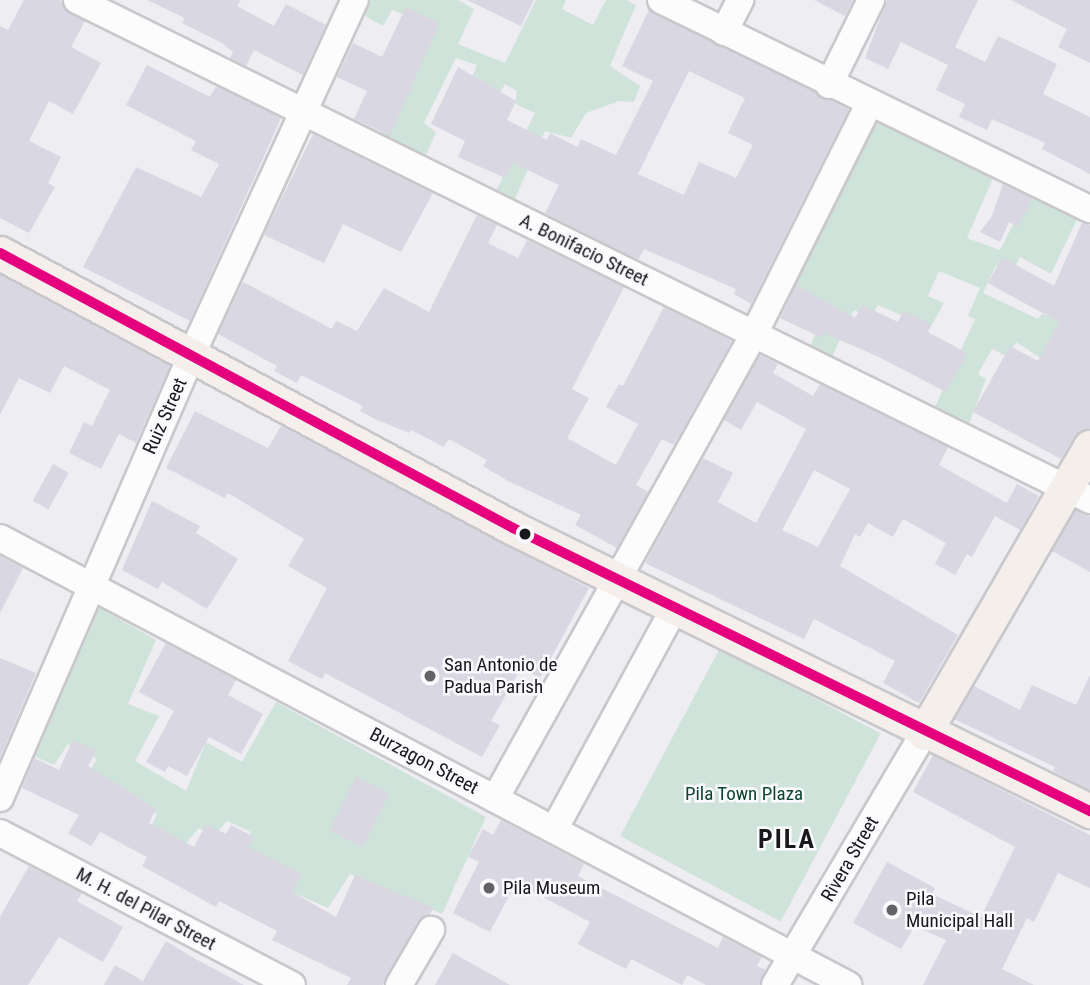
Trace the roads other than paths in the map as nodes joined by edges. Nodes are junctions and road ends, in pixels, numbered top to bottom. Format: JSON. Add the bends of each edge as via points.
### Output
{"nodes":[{"id":1,"x":77,"y":0,"type":"edge"},
{"id":2,"x":355,"y":0,"type":"edge"},
{"id":3,"x":661,"y":0,"type":"edge"},
{"id":4,"x":740,"y":0,"type":"edge"},
{"id":5,"x":871,"y":0,"type":"edge"},
{"id":6,"x":724,"y":32,"type":"junction"},
{"id":7,"x":829,"y":85,"type":"junction"},
{"id":8,"x":869,"y":104,"type":"junction"},
{"id":9,"x":303,"y":111,"type":"junction"},
{"id":10,"x":1090,"y":209,"type":"edge"},
{"id":11,"x":0,"y":253,"type":"edge"},
{"id":12,"x":754,"y":334,"type":"junction"},
{"id":13,"x":191,"y":356,"type":"junction"},
{"id":14,"x":1090,"y":447,"type":"edge"},
{"id":15,"x":1078,"y":494,"type":"edge"},
{"id":16,"x":0,"y":538,"type":"edge"},
{"id":17,"x":618,"y":581,"type":"junction"},
{"id":18,"x":91,"y":587,"type":"junction"},
{"id":19,"x":674,"y":609,"type":"junction"},
{"id":20,"x":924,"y":733,"type":"junction"},
{"id":21,"x":0,"y":797,"type":"edge"},
{"id":22,"x":495,"y":799,"type":"junction"},
{"id":23,"x":1090,"y":811,"type":"edge"},
{"id":24,"x":555,"y":828,"type":"junction"},
{"id":25,"x":0,"y":833,"type":"edge"},
{"id":26,"x":431,"y":930,"type":"dead end"},
{"id":27,"x":793,"y":955,"type":"junction"},
{"id":28,"x":292,"y":985,"type":"edge"},
{"id":29,"x":399,"y":985,"type":"edge"},
{"id":30,"x":775,"y":985,"type":"edge"},
{"id":31,"x":848,"y":985,"type":"edge"}],
"edges":[{"from":1,"to":9,"type":"street","name":"A. Bonifacio Street"},
{"from":2,"to":9,"type":"street","name":"Ruiz Street"},
{"from":3,"to":6,"type":"street"},
{"from":4,"to":6,"type":"street"},
{"from":5,"to":7,"type":"street"},
{"from":6,"to":7,"type":"street"},
{"from":7,"to":8,"type":"street"},
{"from":8,"to":10,"type":"street"},
{"from":8,"to":12,"type":"street"},
{"from":9,"to":12,"type":"street","name":"A. Bonifacio Street"},
{"from":9,"to":13,"type":"street","name":"Ruiz Street"},
{"from":11,"to":13,"type":"main road"},
{"from":12,"to":15,"type":"street","name":"A. Bonifacio Street"},
{"from":12,"to":17,"type":"street"},
{"from":13,"to":17,"type":"main road"},
{"from":13,"to":18,"type":"street","name":"Ruiz Street"},
{"from":14,"to":15,"type":"main road"},
{"from":15,"to":20,"type":"main road"},
{"from":16,"to":18,"type":"street","name":"Burzagon Street"},
{"from":17,"to":19,"type":"main road"},
{"from":17,"to":22,"type":"street"},
{"from":18,"to":21,"type":"street","name":"Ruiz Street"},
{"from":18,"to":22,"type":"street","name":"Burzagon Street"},
{"from":19,"to":20,"type":"main road"},
{"from":19,"to":24,"type":"street"},
{"from":20,"to":23,"type":"main road"},
{"from":20,"to":27,"type":"street","name":"Rivera Street"},
{"from":22,"to":24,"type":"street","name":"Burzagon Street"},
{"from":24,"to":27,"type":"street","name":"Burzagon Street"},
{"from":25,"to":28,"type":"street","name":"M. H. del Pilar Street"},
{"from":26,"to":29,"type":"street"},
{"from":27,"to":30,"type":"street","name":"Rivera Street"},
{"from":27,"to":31,"type":"street","name":"Burzagon Street"}]}
